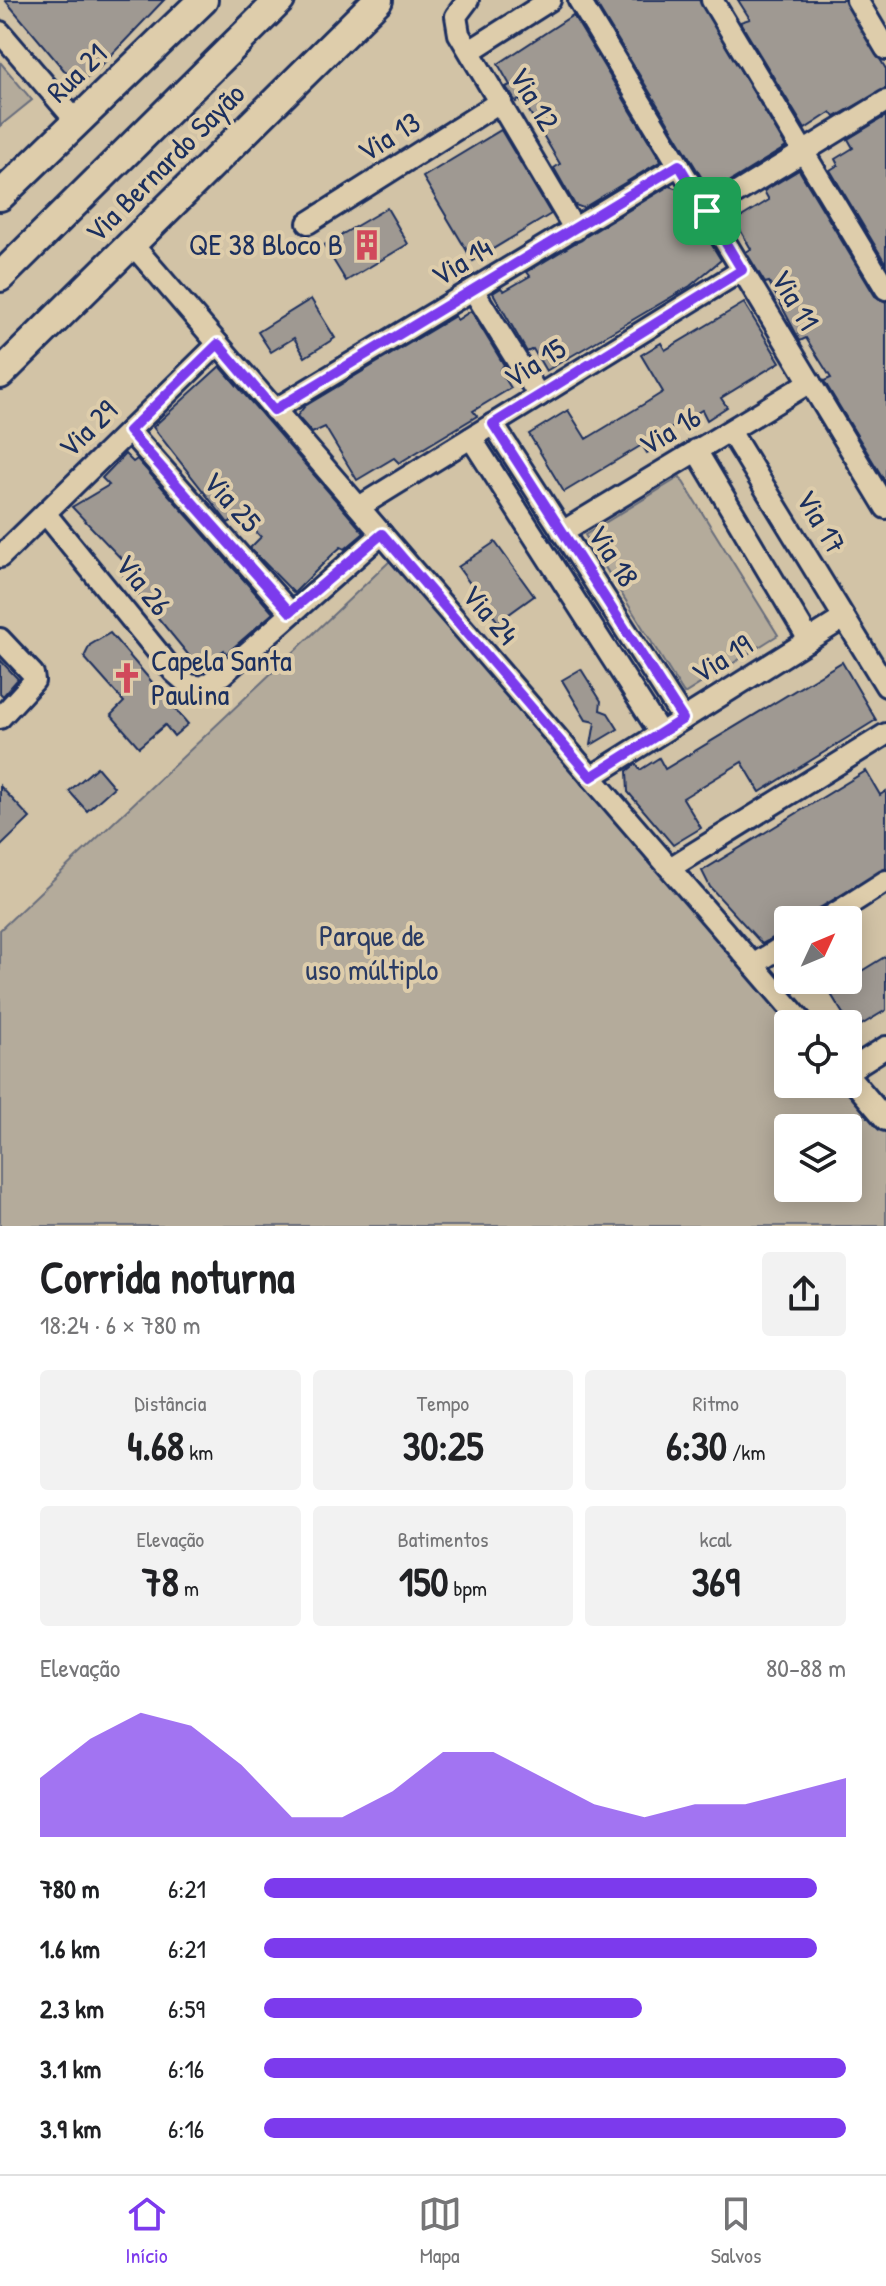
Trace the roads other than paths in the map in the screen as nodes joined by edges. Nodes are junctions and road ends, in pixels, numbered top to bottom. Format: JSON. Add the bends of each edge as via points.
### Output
{"nodes":[{"id":1,"x":203,"y":0,"type":"edge"},
{"id":2,"x":280,"y":0,"type":"edge"},
{"id":3,"x":378,"y":0,"type":"edge"},
{"id":4,"x":468,"y":0,"type":"edge"},
{"id":5,"x":550,"y":0,"type":"edge"},
{"id":6,"x":579,"y":0,"type":"edge"},
{"id":7,"x":712,"y":0,"type":"edge"},
{"id":8,"x":857,"y":0,"type":"edge"},
{"id":9,"x":0,"y":32,"type":"edge"},
{"id":10,"x":886,"y":49,"type":"edge"},
{"id":11,"x":470,"y":51,"type":"junction"},
{"id":12,"x":501,"y":101,"type":"junction"},
{"id":13,"x":886,"y":101,"type":"edge"},
{"id":14,"x":76,"y":121,"type":"junction"},
{"id":15,"x":803,"y":152,"type":"junction"},
{"id":16,"x":679,"y":165,"type":"junction"},
{"id":17,"x":0,"y":196,"type":"edge"},
{"id":18,"x":707,"y":211,"type":"junction"},
{"id":19,"x":308,"y":223,"type":"dead end"},
{"id":20,"x":575,"y":230,"type":"junction"},
{"id":21,"x":132,"y":244,"type":"junction"},
{"id":22,"x":742,"y":270,"type":"junction"},
{"id":23,"x":0,"y":277,"type":"edge"},
{"id":24,"x":886,"y":289,"type":"edge"},
{"id":25,"x":473,"y":290,"type":"junction"},
{"id":26,"x":218,"y":344,"type":"junction"},
{"id":27,"x":0,"y":374,"type":"edge"},
{"id":28,"x":810,"y":382,"type":"junction"},
{"id":29,"x":539,"y":396,"type":"junction"},
{"id":30,"x":274,"y":410,"type":"junction"},
{"id":31,"x":493,"y":424,"type":"junction"},
{"id":32,"x":129,"y":431,"type":"junction"},
{"id":33,"x":730,"y":431,"type":"junction"},
{"id":34,"x":471,"y":438,"type":"junction"},
{"id":35,"x":696,"y":450,"type":"junction"},
{"id":36,"x":359,"y":507,"type":"junction"},
{"id":37,"x":886,"y":508,"type":"edge"},
{"id":38,"x":45,"y":513,"type":"junction"},
{"id":39,"x":562,"y":532,"type":"junction"},
{"id":40,"x":382,"y":534,"type":"junction"},
{"id":41,"x":0,"y":557,"type":"edge"},
{"id":42,"x":290,"y":612,"type":"junction"},
{"id":43,"x":844,"y":618,"type":"junction"},
{"id":44,"x":0,"y":639,"type":"edge"},
{"id":45,"x":809,"y":640,"type":"junction"},
{"id":46,"x":886,"y":686,"type":"edge"},
{"id":47,"x":0,"y":718,"type":"edge"},
{"id":48,"x":683,"y":719,"type":"junction"},
{"id":49,"x":660,"y":733,"type":"junction"},
{"id":50,"x":886,"y":734,"type":"edge"},
{"id":51,"x":591,"y":777,"type":"junction"},
{"id":52,"x":670,"y":868,"type":"junction"},
{"id":53,"x":886,"y":881,"type":"edge"},
{"id":54,"x":847,"y":906,"type":"edge"},
{"id":55,"x":774,"y":952,"type":"edge"},
{"id":56,"x":753,"y":965,"type":"junction"},
{"id":57,"x":792,"y":1010,"type":"edge"},
{"id":58,"x":886,"y":1047,"type":"edge"},
{"id":59,"x":862,"y":1063,"type":"edge"},
{"id":60,"x":862,"y":1090,"type":"edge"},
{"id":61,"x":886,"y":1120,"type":"edge"}],
"edges":[{"from":1,"to":14,"type":"main road","name":"Rua 21"},
{"from":2,"to":23,"type":"main road","name":"Via Bernardo Sayão"},
{"from":3,"to":21,"type":"main road","name":"Via Bernardo Sayão"},
{"from":4,"to":11,"type":"street","name":"Via 12","via":[[456,25]]},
{"from":5,"to":11,"type":"street"},
{"from":6,"to":16,"type":"street","name":"Via 11"},
{"from":7,"to":15,"type":"street"},
{"from":8,"to":10,"type":"street"},
{"from":9,"to":14,"type":"street"},
{"from":11,"to":12,"type":"street","name":"Via 12"},
{"from":12,"to":19,"type":"street","name":"Via 13"},
{"from":12,"to":20,"type":"street","name":"Via 12"},
{"from":13,"to":15,"type":"street"},
{"from":14,"to":17,"type":"main road","name":"Rua 21"},
{"from":15,"to":18,"type":"street"},
{"from":15,"to":24,"type":"street"},
{"from":16,"to":18,"type":"street","name":"Via 11"},
{"from":16,"to":20,"type":"street","name":"Via 14"},
{"from":18,"to":22,"type":"street","name":"Via 11"},
{"from":20,"to":25,"type":"street","name":"Via 14"},
{"from":21,"to":26,"type":"street","name":"Via 24"},
{"from":21,"to":27,"type":"main road","name":"Via Bernardo Sayão"},
{"from":22,"to":28,"type":"street","name":"Via 11"},
{"from":22,"to":29,"type":"street","name":"Via 15"},
{"from":25,"to":29,"type":"street"},
{"from":25,"to":30,"type":"street","name":"Via 14"},
{"from":26,"to":30,"type":"street","name":"Via 24"},
{"from":26,"to":32,"type":"street","name":"Via 29"},
{"from":28,"to":33,"type":"street","name":"Via 16"},
{"from":28,"to":37,"type":"street","name":"Via 11"},
{"from":29,"to":31,"type":"street","name":"Via 15"},
{"from":30,"to":36,"type":"street","name":"Via 24"},
{"from":31,"to":34,"type":"street","name":"Via 15"},
{"from":31,"to":39,"type":"street","name":"Via 18"},
{"from":32,"to":38,"type":"street","name":"Via 29"},
{"from":32,"to":42,"type":"street","name":"Via 25"},
{"from":33,"to":35,"type":"street","name":"Via 16"},
{"from":33,"to":43,"type":"street","name":"Via 17"},
{"from":34,"to":36,"type":"street","name":"Via 15"},
{"from":34,"to":49,"type":"street","name":"Via 18"},
{"from":35,"to":39,"type":"street","name":"Via 16"},
{"from":35,"to":45,"type":"street"},
{"from":36,"to":40,"type":"street","name":"Via 24"},
{"from":38,"to":41,"type":"street","name":"Via 29"},
{"from":38,"to":42,"type":"street","name":"Via 26","via":[[189,685],[210,684]]},
{"from":39,"to":48,"type":"street","name":"Via 18"},
{"from":40,"to":42,"type":"street","name":"Via 26"},
{"from":40,"to":51,"type":"street","name":"Via 24"},
{"from":43,"to":45,"type":"street","name":"Via 19"},
{"from":43,"to":46,"type":"street","name":"Via 17"},
{"from":44,"to":47,"type":"street","via":[[34,681]]},
{"from":45,"to":48,"type":"street","name":"Via 19"},
{"from":48,"to":49,"type":"street","name":"Via 19"},
{"from":49,"to":51,"type":"street","name":"Via 19"},
{"from":50,"to":52,"type":"street"},
{"from":51,"to":52,"type":"street","name":"Via 24"},
{"from":52,"to":56,"type":"street","name":"Via 24"},
{"from":53,"to":54,"type":"street"},
{"from":55,"to":56,"type":"street"},
{"from":56,"to":57,"type":"street","name":"Via 24"},
{"from":58,"to":59,"type":"street"},
{"from":60,"to":61,"type":"street"}]}
